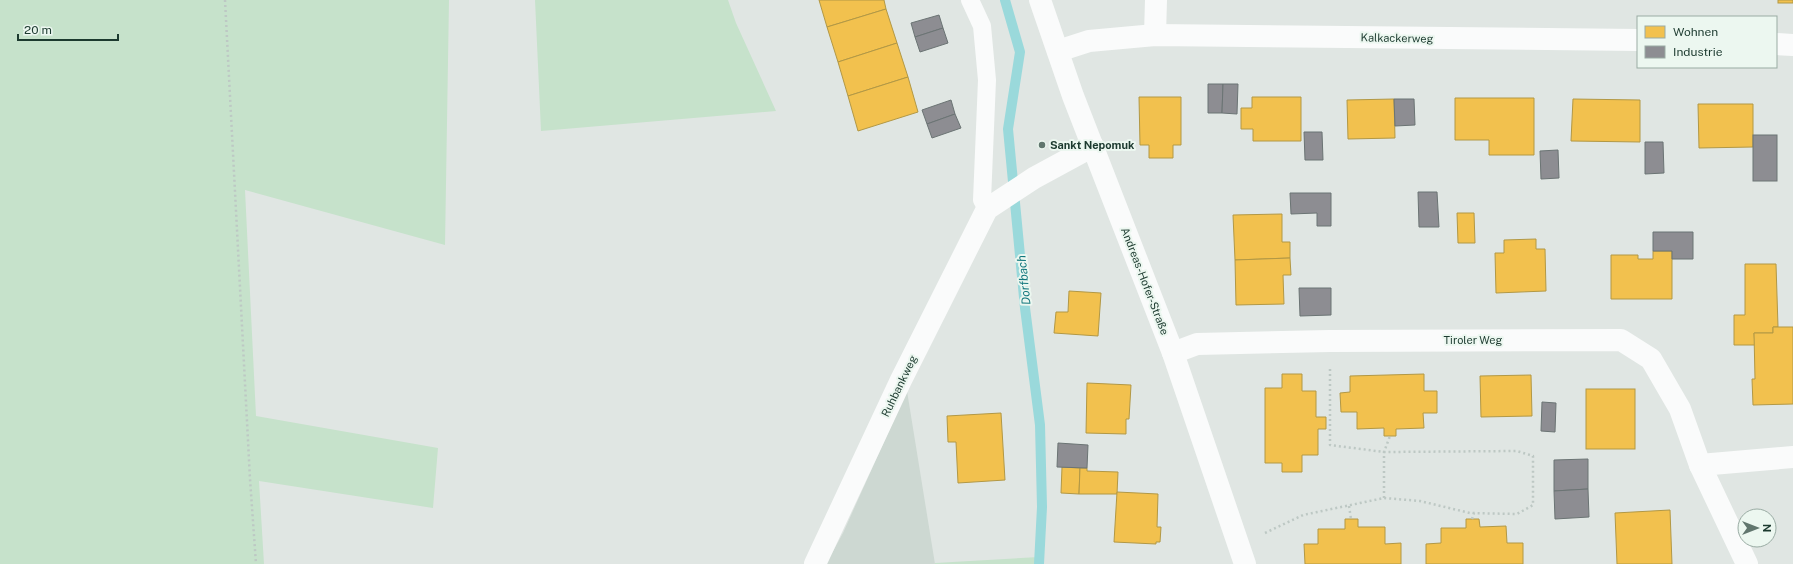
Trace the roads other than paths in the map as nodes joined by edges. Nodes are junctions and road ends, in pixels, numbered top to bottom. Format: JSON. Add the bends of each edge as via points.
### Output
{"nodes":[{"id":1,"x":970,"y":0,"type":"edge"},
{"id":2,"x":1040,"y":0,"type":"edge"},
{"id":3,"x":1156,"y":0,"type":"edge"},
{"id":4,"x":1155,"y":35,"type":"junction"},
{"id":5,"x":1637,"y":40,"type":"edge"},
{"id":6,"x":1777,"y":44,"type":"edge"},
{"id":7,"x":1793,"y":45,"type":"edge"},
{"id":8,"x":1058,"y":51,"type":"junction"},
{"id":9,"x":1093,"y":146,"type":"junction"},
{"id":10,"x":991,"y":206,"type":"junction"},
{"id":11,"x":1173,"y":353,"type":"junction"},
{"id":12,"x":1793,"y":457,"type":"edge"},
{"id":13,"x":1700,"y":465,"type":"junction"},
{"id":14,"x":1242,"y":555,"type":"edge"},
{"id":15,"x":815,"y":564,"type":"edge"},
{"id":16,"x":1747,"y":564,"type":"edge"}],
"edges":[{"from":1,"to":10,"type":"lane","via":[[982,26],[987,80],[982,200]]},
{"from":2,"to":8,"type":"street","name":"Andreas-Hofer-Straße"},
{"from":3,"to":4,"type":"street"},
{"from":4,"to":5,"type":"street","name":"Kalkackerweg"},
{"from":4,"to":8,"type":"street","name":"Kalkackerweg","via":[[1089,42]]},
{"from":6,"to":7,"type":"street"},
{"from":8,"to":9,"type":"street","name":"Andreas-Hofer-Straße"},
{"from":9,"to":10,"type":"street","name":"Ruhbankweg","via":[[1034,178]]},
{"from":9,"to":11,"type":"street","name":"Andreas-Hofer-Straße"},
{"from":10,"to":15,"type":"street","name":"Ruhbankweg","via":[[901,380]]},
{"from":11,"to":13,"type":"street","name":"Tiroler Weg","via":[[1197,344],[1622,340],[1652,359],[1680,409]]},
{"from":11,"to":14,"type":"street","name":"Andreas-Hofer-Straße"},
{"from":12,"to":13,"type":"street"},
{"from":13,"to":16,"type":"street","name":"Tiroler Weg"}]}
